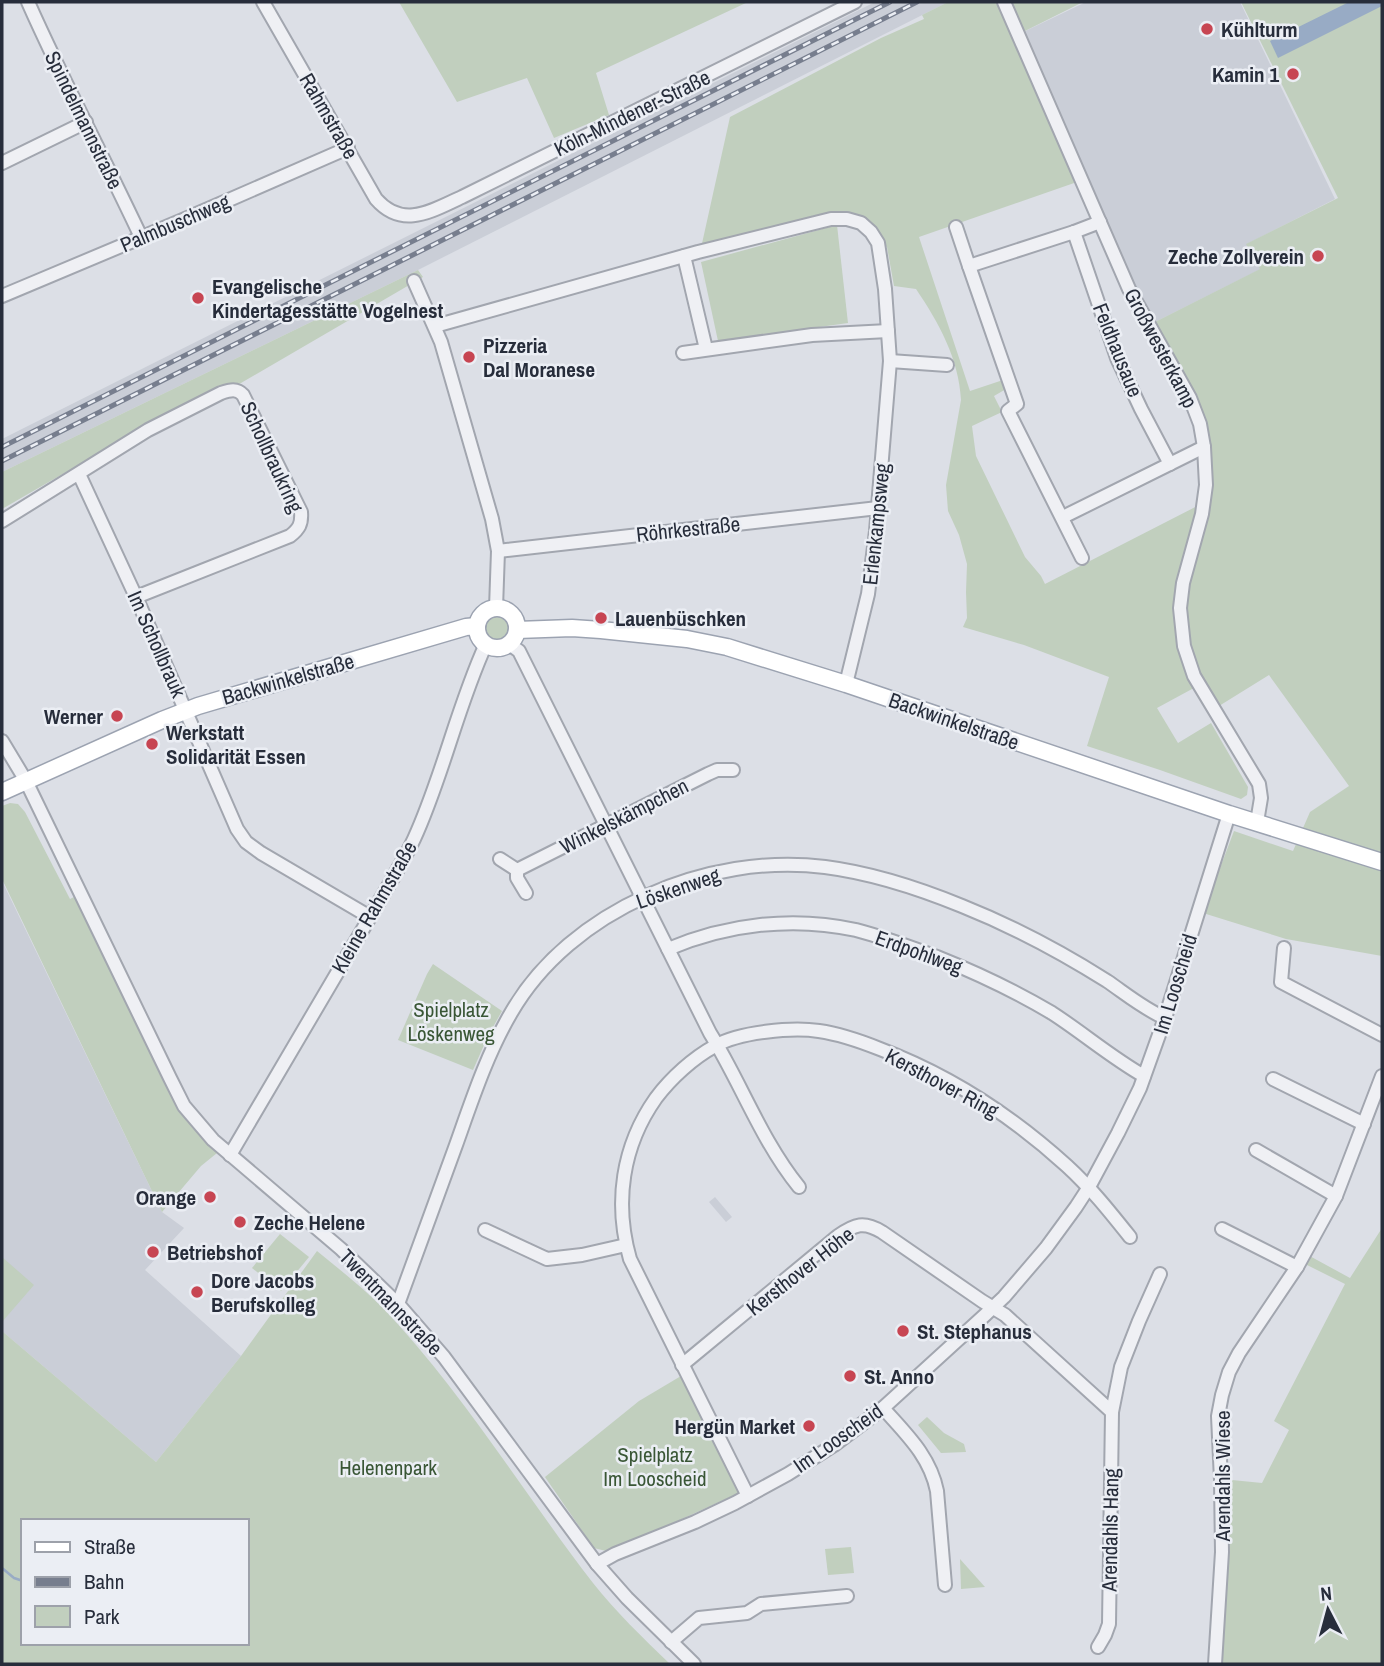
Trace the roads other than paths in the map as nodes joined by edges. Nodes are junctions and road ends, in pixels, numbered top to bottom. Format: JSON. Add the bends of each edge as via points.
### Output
{"nodes":[{"id":1,"x":28,"y":2,"type":"edge"},
{"id":2,"x":262,"y":2,"type":"edge"},
{"id":3,"x":855,"y":2,"type":"edge"},
{"id":4,"x":1004,"y":2,"type":"edge"},
{"id":5,"x":86,"y":122,"type":"junction"},
{"id":6,"x":348,"y":148,"type":"junction"},
{"id":7,"x":2,"y":163,"type":"edge"},
{"id":8,"x":407,"y":216,"type":"joint"},
{"id":9,"x":1100,"y":222,"type":"junction"},
{"id":10,"x":956,"y":227,"type":"dead end"},
{"id":11,"x":1074,"y":232,"type":"junction"},
{"id":12,"x":141,"y":237,"type":"junction"},
{"id":13,"x":684,"y":256,"type":"junction"},
{"id":14,"x":969,"y":266,"type":"junction"},
{"id":15,"x":414,"y":281,"type":"dead end"},
{"id":16,"x":2,"y":296,"type":"edge"},
{"id":17,"x":435,"y":326,"type":"junction"},
{"id":18,"x":888,"y":331,"type":"junction"},
{"id":19,"x":706,"y":349,"type":"junction"},
{"id":20,"x":683,"y":354,"type":"dead end"},
{"id":21,"x":890,"y":361,"type":"junction"},
{"id":22,"x":947,"y":365,"type":"dead end"},
{"id":23,"x":1204,"y":447,"type":"junction"},
{"id":24,"x":1170,"y":464,"type":"junction"},
{"id":25,"x":79,"y":474,"type":"junction"},
{"id":26,"x":878,"y":508,"type":"junction"},
{"id":27,"x":1063,"y":517,"type":"junction"},
{"id":28,"x":2,"y":521,"type":"edge"},
{"id":29,"x":498,"y":551,"type":"junction"},
{"id":30,"x":1082,"y":558,"type":"dead end"},
{"id":31,"x":136,"y":597,"type":"junction"},
{"id":32,"x":496,"y":608,"type":"junction"},
{"id":33,"x":477,"y":626,"type":"junction"},
{"id":34,"x":513,"y":637,"type":"junction"},
{"id":35,"x":486,"y":644,"type":"junction"},
{"id":36,"x":846,"y":684,"type":"junction"},
{"id":37,"x":186,"y":710,"type":"junction"},
{"id":38,"x":2,"y":741,"type":"edge"},
{"id":39,"x":733,"y":770,"type":"dead end"},
{"id":40,"x":26,"y":781,"type":"junction"},
{"id":41,"x":2,"y":792,"type":"edge"},
{"id":42,"x":1229,"y":814,"type":"junction"},
{"id":43,"x":1257,"y":822,"type":"junction"},
{"id":44,"x":607,"y":825,"type":"junction"},
{"id":45,"x":500,"y":859,"type":"dead end"},
{"id":46,"x":1382,"y":862,"type":"edge"},
{"id":47,"x":517,"y":870,"type":"junction"},
{"id":48,"x":526,"y":893,"type":"dead end"},
{"id":49,"x":642,"y":897,"type":"junction"},
{"id":50,"x":370,"y":916,"type":"junction"},
{"id":51,"x":1284,"y":948,"type":"dead end"},
{"id":52,"x":668,"y":949,"type":"junction"},
{"id":53,"x":1165,"y":1018,"type":"junction"},
{"id":54,"x":1382,"y":1035,"type":"edge"},
{"id":55,"x":717,"y":1045,"type":"junction"},
{"id":56,"x":1144,"y":1076,"type":"junction"},
{"id":57,"x":1382,"y":1076,"type":"edge"},
{"id":58,"x":1273,"y":1079,"type":"dead end"},
{"id":59,"x":1364,"y":1125,"type":"junction"},
{"id":60,"x":1256,"y":1150,"type":"dead end"},
{"id":61,"x":230,"y":1155,"type":"junction"},
{"id":62,"x":799,"y":1186,"type":"dead end"},
{"id":63,"x":1088,"y":1187,"type":"junction"},
{"id":64,"x":1336,"y":1195,"type":"junction"},
{"id":65,"x":1223,"y":1229,"type":"dead end"},
{"id":66,"x":485,"y":1230,"type":"dead end"},
{"id":67,"x":1130,"y":1237,"type":"dead end"},
{"id":68,"x":626,"y":1245,"type":"junction"},
{"id":69,"x":1297,"y":1267,"type":"junction"},
{"id":70,"x":1160,"y":1274,"type":"dead end"},
{"id":71,"x":398,"y":1304,"type":"junction"},
{"id":72,"x":993,"y":1308,"type":"junction"},
{"id":73,"x":682,"y":1365,"type":"junction"},
{"id":74,"x":883,"y":1408,"type":"junction"},
{"id":75,"x":1112,"y":1412,"type":"junction"},
{"id":76,"x":748,"y":1496,"type":"junction"},
{"id":77,"x":597,"y":1564,"type":"junction"},
{"id":78,"x":945,"y":1585,"type":"dead end"},
{"id":79,"x":847,"y":1596,"type":"dead end"},
{"id":80,"x":671,"y":1642,"type":"junction"},
{"id":81,"x":1098,"y":1647,"type":"dead end"},
{"id":82,"x":694,"y":1664,"type":"edge"},
{"id":83,"x":1215,"y":1664,"type":"edge"}],
"edges":[{"from":1,"to":5,"type":"street","name":"Spindelmannstraße"},
{"from":2,"to":6,"type":"street","name":"Rahmstraße"},
{"from":3,"to":8,"type":"street","name":"Köln-Mindener-Straße","via":[[462,197],[425,214]]},
{"from":4,"to":9,"type":"street","name":"Großwesterkamp"},
{"from":5,"to":7,"type":"street"},
{"from":5,"to":12,"type":"street","name":"Spindelmannstraße"},
{"from":6,"to":8,"type":"street","name":"Rahmstraße","via":[[379,202]]},
{"from":6,"to":12,"type":"street","name":"Palmbuschweg"},
{"from":9,"to":11,"type":"street"},
{"from":9,"to":23,"type":"street","name":"Großwesterkamp","via":[[1129,289],[1190,398]]},
{"from":10,"to":14,"type":"street"},
{"from":11,"to":14,"type":"street"},
{"from":11,"to":24,"type":"street","name":"Feldhausaue","via":[[1117,358]]},
{"from":12,"to":16,"type":"street","name":"Palmbuschweg"},
{"from":13,"to":17,"type":"street","name":"Erlenkampsweg"},
{"from":13,"to":18,"type":"street","name":"Erlenkampsweg","via":[[831,219],[857,221],[878,243]]},
{"from":13,"to":19,"type":"street"},
{"from":14,"to":27,"type":"street","via":[[1017,404],[1008,411]]},
{"from":15,"to":17,"type":"street"},
{"from":17,"to":29,"type":"street"},
{"from":18,"to":19,"type":"street"},
{"from":18,"to":21,"type":"street","name":"Erlenkampsweg"},
{"from":19,"to":20,"type":"street"},
{"from":21,"to":22,"type":"street"},
{"from":21,"to":26,"type":"street","name":"Erlenkampsweg"},
{"from":23,"to":24,"type":"street"},
{"from":23,"to":43,"type":"street","name":"Großwesterkamp","via":[[1206,485],[1183,583],[1181,628],[1194,676],[1259,784]]},
{"from":24,"to":27,"type":"street"},
{"from":25,"to":28,"type":"street"},
{"from":25,"to":31,"type":"street","name":"Im Schollbrauk"},
{"from":25,"to":31,"type":"street","name":"Schollbraukring","via":[[160,423],[221,393],[240,391],[301,512],[298,530],[290,536]]},
{"from":26,"to":29,"type":"street","name":"Röhrkestraße"},
{"from":26,"to":36,"type":"street","name":"Erlenkampsweg","via":[[868,594]]},
{"from":27,"to":30,"type":"street"},
{"from":29,"to":32,"type":"street"},
{"from":31,"to":37,"type":"street","name":"Im Schollbrauk"},
{"from":32,"to":33,"type":"main road","via":[[483,614]]},
{"from":32,"to":34,"type":"main road","via":[[513,616]]},
{"from":33,"to":35,"type":"main road"},
{"from":33,"to":37,"type":"main road","name":"Backwinkelstraße"},
{"from":34,"to":35,"type":"main road","via":[[497,648]]},
{"from":34,"to":36,"type":"main road","name":"Backwinkelstraße","via":[[572,628],[687,639]]},
{"from":34,"to":44,"type":"street"},
{"from":35,"to":50,"type":"street","name":"Kleine Rahmstraße","via":[[414,839]]},
{"from":36,"to":42,"type":"main road","name":"Backwinkelstraße"},
{"from":37,"to":40,"type":"main road","name":"Backwinkelstraße"},
{"from":37,"to":50,"type":"street","name":"Im Schollbrauk","via":[[246,842]]},
{"from":38,"to":40,"type":"street","name":"Twentmannstraße"},
{"from":39,"to":44,"type":"street","name":"Winkelskämpchen","via":[[717,770]]},
{"from":40,"to":41,"type":"main road","name":"Backwinkelstraße"},
{"from":40,"to":61,"type":"street","name":"Twentmannstraße","via":[[184,1106]]},
{"from":42,"to":43,"type":"main road","name":"Backwinkelstraße"},
{"from":42,"to":53,"type":"street","name":"Im Looscheid"},
{"from":43,"to":46,"type":"main road","name":"Backwinkelstraße"},
{"from":44,"to":47,"type":"street","name":"Winkelskämpchen"},
{"from":44,"to":49,"type":"street"},
{"from":45,"to":47,"type":"street"},
{"from":47,"to":48,"type":"street"},
{"from":49,"to":52,"type":"street"},
{"from":49,"to":53,"type":"street","name":"Löskenweg","via":[[696,877],[749,866],[797,864],[861,873],[993,919]]},
{"from":49,"to":71,"type":"street","name":"Löskenweg","via":[[567,947],[535,979],[511,1013],[483,1070]]},
{"from":50,"to":61,"type":"street","name":"Kleine Rahmstraße"},
{"from":51,"to":54,"type":"street","via":[[1281,982]]},
{"from":52,"to":55,"type":"street"},
{"from":52,"to":56,"type":"street","name":"Erdpohlweg","via":[[701,936],[776,923],[855,930],[1001,985]]},
{"from":53,"to":56,"type":"street","name":"Im Looscheid"},
{"from":55,"to":62,"type":"street","via":[[771,1146]]},
{"from":55,"to":63,"type":"street","name":"Kersthover Ring","via":[[797,1029],[873,1046],[979,1098]]},
{"from":55,"to":68,"type":"street","name":"Kersthover Ring","via":[[663,1090],[634,1138],[622,1184]]},
{"from":56,"to":63,"type":"street","name":"Im Looscheid"},
{"from":57,"to":59,"type":"street","name":"Arendahls Wiese"},
{"from":58,"to":59,"type":"street"},
{"from":59,"to":64,"type":"street","name":"Arendahls Wiese"},
{"from":60,"to":64,"type":"street"},
{"from":61,"to":71,"type":"street","name":"Twentmannstraße"},
{"from":63,"to":67,"type":"street"},
{"from":63,"to":72,"type":"street","name":"Im Looscheid","via":[[1046,1248]]},
{"from":64,"to":69,"type":"street","name":"Arendahls Wiese"},
{"from":65,"to":69,"type":"street"},
{"from":66,"to":68,"type":"street","via":[[547,1259]]},
{"from":68,"to":73,"type":"street","name":"Kersthover Ring"},
{"from":69,"to":83,"type":"street","name":"Arendahls Wiese","via":[[1238,1353],[1222,1395],[1222,1552]]},
{"from":70,"to":75,"type":"street","name":"Arendahls Hang","via":[[1121,1367]]},
{"from":71,"to":77,"type":"street","name":"Twentmannstraße","via":[[444,1357]]},
{"from":72,"to":73,"type":"street","name":"Kersthover Höhe","via":[[882,1231],[855,1225]]},
{"from":72,"to":74,"type":"street","name":"Im Looscheid"},
{"from":72,"to":75,"type":"street"},
{"from":73,"to":76,"type":"street","name":"Kersthover Ring"},
{"from":74,"to":76,"type":"street","name":"Im Looscheid","via":[[812,1459]]},
{"from":74,"to":78,"type":"street","via":[[926,1458],[935,1479]]},
{"from":75,"to":81,"type":"street","name":"Arendahls Hang","via":[[1110,1624]]},
{"from":76,"to":77,"type":"street","name":"Im Looscheid"},
{"from":77,"to":80,"type":"street","name":"Twentmannstraße"},
{"from":79,"to":80,"type":"street","via":[[761,1604],[747,1613],[699,1618]]},
{"from":80,"to":82,"type":"street","name":"Twentmannstraße"}]}
